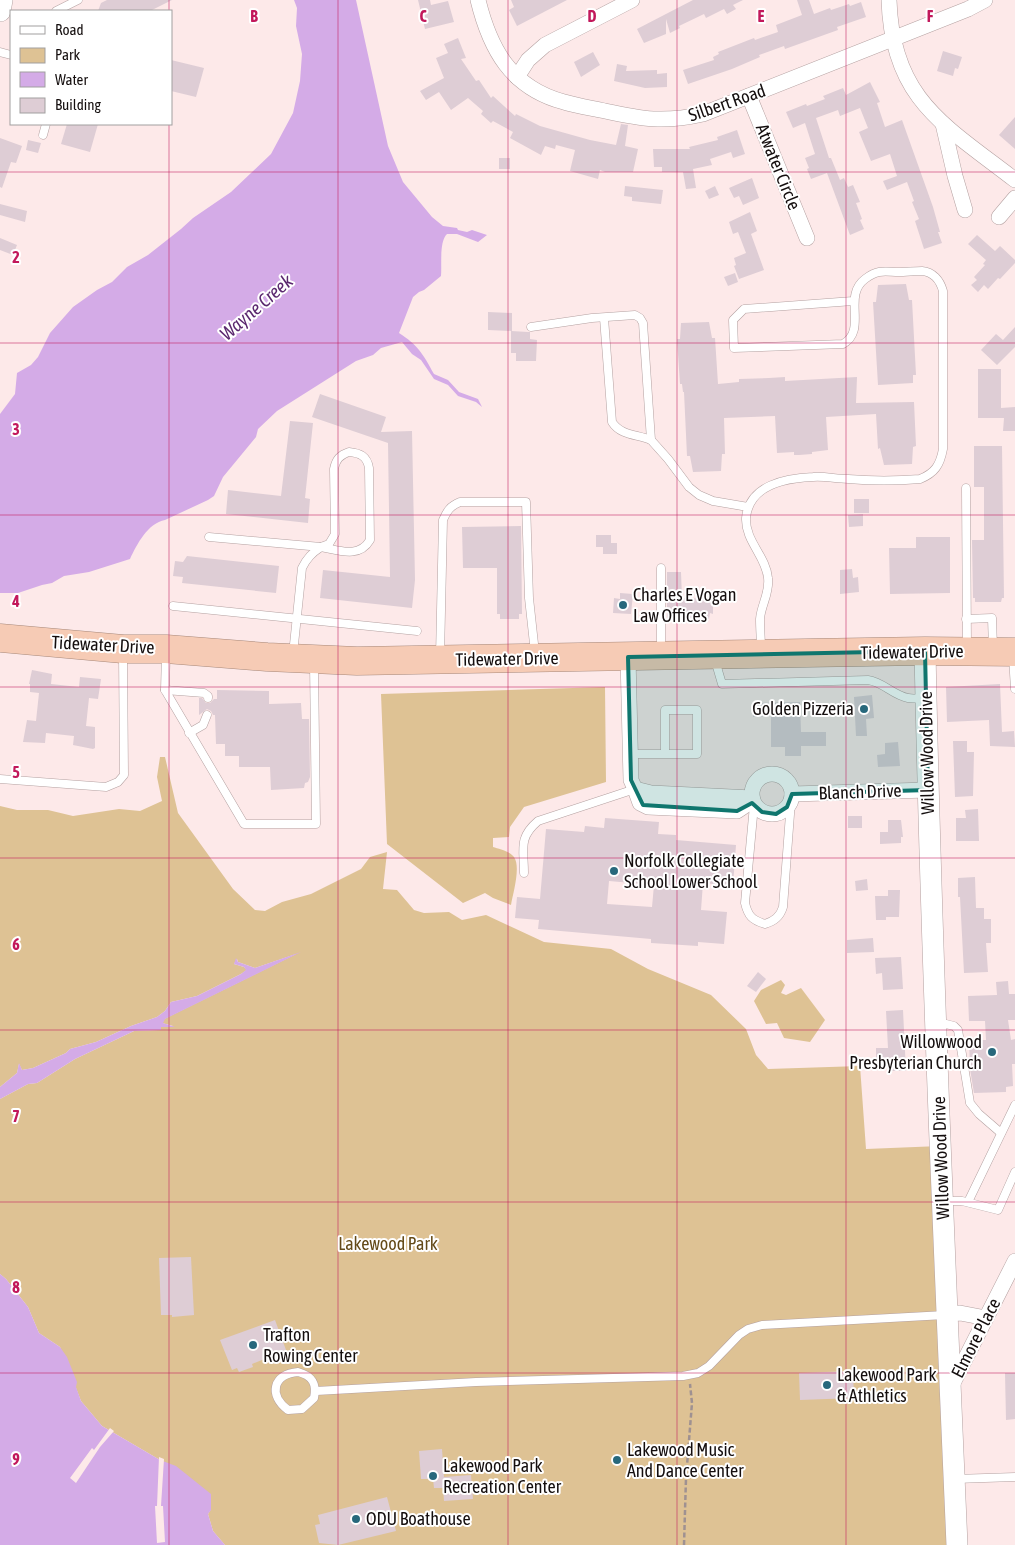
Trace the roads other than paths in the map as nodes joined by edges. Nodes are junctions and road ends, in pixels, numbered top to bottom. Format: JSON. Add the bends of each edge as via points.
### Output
{"nodes":[{"id":1,"x":2,"y":0,"type":"edge"},
{"id":2,"x":78,"y":0,"type":"edge"},
{"id":3,"x":478,"y":0,"type":"edge"},
{"id":4,"x":632,"y":0,"type":"edge"},
{"id":5,"x":889,"y":0,"type":"edge"},
{"id":6,"x":985,"y":0,"type":"edge"},
{"id":7,"x":58,"y":10,"type":"edge"},
{"id":8,"x":0,"y":11,"type":"edge"},
{"id":9,"x":892,"y":40,"type":"junction"},
{"id":10,"x":516,"y":77,"type":"junction"},
{"id":11,"x":749,"y":96,"type":"junction"},
{"id":12,"x":943,"y":124,"type":"junction"},
{"id":13,"x":46,"y":125,"type":"edge"},
{"id":14,"x":43,"y":134,"type":"dead end"},
{"id":15,"x":1015,"y":180,"type":"edge"},
{"id":16,"x":1015,"y":198,"type":"edge"},
{"id":17,"x":965,"y":210,"type":"dead end"},
{"id":18,"x":1000,"y":217,"type":"dead end"},
{"id":19,"x":807,"y":238,"type":"dead end"},
{"id":20,"x":853,"y":301,"type":"junction"},
{"id":21,"x":604,"y":318,"type":"junction"},
{"id":22,"x":531,"y":327,"type":"dead end"},
{"id":23,"x":651,"y":440,"type":"junction"},
{"id":24,"x":966,"y":488,"type":"dead end"},
{"id":25,"x":748,"y":507,"type":"junction"},
{"id":26,"x":209,"y":537,"type":"dead end"},
{"id":27,"x":321,"y":547,"type":"junction"},
{"id":28,"x":661,"y":568,"type":"dead end"},
{"id":29,"x":173,"y":606,"type":"dead end"},
{"id":30,"x":297,"y":618,"type":"junction"},
{"id":31,"x":966,"y":619,"type":"junction"},
{"id":32,"x":417,"y":631,"type":"dead end"},
{"id":33,"x":0,"y":638,"type":"edge"},
{"id":34,"x":123,"y":648,"type":"junction"},
{"id":35,"x":166,"y":649,"type":"junction"},
{"id":36,"x":925,"y":652,"type":"junction"},
{"id":37,"x":997,"y":652,"type":"edge"},
{"id":38,"x":762,"y":654,"type":"junction"},
{"id":39,"x":714,"y":655,"type":"junction"},
{"id":40,"x":628,"y":656,"type":"junction"},
{"id":41,"x":662,"y":656,"type":"junction"},
{"id":42,"x":535,"y":658,"type":"junction"},
{"id":43,"x":303,"y":659,"type":"junction"},
{"id":44,"x":440,"y":660,"type":"junction"},
{"id":45,"x":1015,"y":680,"type":"edge"},
{"id":46,"x":1015,"y":689,"type":"edge"},
{"id":47,"x":164,"y":690,"type":"junction"},
{"id":48,"x":208,"y":698,"type":"dead end"},
{"id":49,"x":926,"y":698,"type":"junction"},
{"id":50,"x":207,"y":715,"type":"dead end"},
{"id":51,"x":189,"y":733,"type":"junction"},
{"id":52,"x":630,"y":754,"type":"junction"},
{"id":53,"x":665,"y":754,"type":"junction"},
{"id":54,"x":0,"y":779,"type":"edge"},
{"id":55,"x":635,"y":789,"type":"junction"},
{"id":56,"x":928,"y":790,"type":"junction"},
{"id":57,"x":792,"y":797,"type":"junction"},
{"id":58,"x":753,"y":801,"type":"junction"},
{"id":59,"x":524,"y":874,"type":"dead end"},
{"id":60,"x":936,"y":1022,"type":"junction"},
{"id":61,"x":1015,"y":1105,"type":"edge"},
{"id":62,"x":1001,"y":1133,"type":"junction"},
{"id":63,"x":1015,"y":1172,"type":"edge"},
{"id":64,"x":943,"y":1201,"type":"junction"},
{"id":65,"x":968,"y":1202,"type":"junction"},
{"id":66,"x":1015,"y":1261,"type":"edge"},
{"id":67,"x":947,"y":1314,"type":"junction"},
{"id":68,"x":986,"y":1318,"type":"junction"},
{"id":69,"x":950,"y":1389,"type":"junction"},
{"id":70,"x":316,"y":1390,"type":"junction"},
{"id":71,"x":1015,"y":1477,"type":"edge"},
{"id":72,"x":954,"y":1479,"type":"junction"},
{"id":73,"x":957,"y":1545,"type":"edge"}],
"edges":[{"from":1,"to":8,"type":"street"},
{"from":2,"to":7,"type":"lane"},
{"from":3,"to":10,"type":"street","name":"Silbert Road","via":[[490,40]]},
{"from":4,"to":10,"type":"street","via":[[545,45],[528,60]]},
{"from":5,"to":9,"type":"street"},
{"from":6,"to":9,"type":"street","name":"Silbert Road"},
{"from":9,"to":11,"type":"street","name":"Silbert Road"},
{"from":9,"to":12,"type":"street","via":[[915,94]]},
{"from":10,"to":11,"type":"street","name":"Silbert Road","via":[[544,95],[563,102],[644,119],[682,119]]},
{"from":11,"to":19,"type":"street","name":"Atwater Circle"},
{"from":12,"to":15,"type":"street"},
{"from":12,"to":17,"type":"street"},
{"from":13,"to":14,"type":"lane"},
{"from":16,"to":18,"type":"street"},
{"from":20,"to":20,"type":"lane","via":[[855,328],[853,335],[843,344],[734,348],[733,320],[744,309]]},
{"from":20,"to":25,"type":"lane","via":[[861,281],[878,272],[922,271],[937,278],[941,285],[941,461],[936,470],[920,480],[813,477],[787,480],[756,493]]},
{"from":21,"to":22,"type":"lane"},
{"from":21,"to":23,"type":"lane","via":[[612,422],[622,433]]},
{"from":21,"to":23,"type":"lane","via":[[635,315],[643,322]]},
{"from":23,"to":25,"type":"lane","via":[[699,495]]},
{"from":24,"to":31,"type":"lane"},
{"from":25,"to":38,"type":"lane","via":[[747,530],[766,566],[769,580],[760,618]]},
{"from":26,"to":27,"type":"lane"},
{"from":27,"to":27,"type":"lane","via":[[329,544],[335,534],[336,461],[349,452],[358,452],[365,457],[369,468],[370,540],[367,546],[355,552]]},
{"from":27,"to":30,"type":"lane","via":[[313,552],[302,568]]},
{"from":28,"to":41,"type":"lane"},
{"from":29,"to":30,"type":"lane"},
{"from":30,"to":32,"type":"lane"},
{"from":30,"to":43,"type":"lane"},
{"from":31,"to":37,"type":"lane"},
{"from":31,"to":37,"type":"lane","via":[[992,618]]},
{"from":33,"to":34,"type":"highway","name":"Tidewater Drive"},
{"from":34,"to":35,"type":"highway","name":"Tidewater Drive"},
{"from":34,"to":54,"type":"lane","via":[[124,775],[118,782],[106,787]]},
{"from":35,"to":43,"type":"highway","name":"Tidewater Drive"},
{"from":35,"to":47,"type":"lane"},
{"from":36,"to":37,"type":"highway","name":"Tidewater Drive"},
{"from":36,"to":38,"type":"highway","name":"Tidewater Drive"},
{"from":36,"to":49,"type":"street","name":"Willow Wood Drive"},
{"from":37,"to":45,"type":"lane"},
{"from":38,"to":39,"type":"highway","name":"Tidewater Drive"},
{"from":39,"to":41,"type":"highway","name":"Tidewater Drive"},
{"from":39,"to":49,"type":"lane","via":[[722,684],[868,680],[908,698]]},
{"from":40,"to":41,"type":"highway","name":"Tidewater Drive"},
{"from":40,"to":42,"type":"highway","name":"Tidewater Drive"},
{"from":40,"to":52,"type":"street"},
{"from":42,"to":44,"type":"highway","name":"Tidewater Drive"},
{"from":42,"to":44,"type":"lane","via":[[529,598],[526,502],[460,502],[446,511],[443,520]]},
{"from":43,"to":44,"type":"highway","name":"Tidewater Drive"},
{"from":43,"to":51,"type":"lane","via":[[316,824],[244,824]]},
{"from":45,"to":46,"type":"lane"},
{"from":47,"to":48,"type":"lane","via":[[204,693]]},
{"from":47,"to":51,"type":"lane"},
{"from":49,"to":56,"type":"street","name":"Willow Wood Drive"},
{"from":50,"to":51,"type":"lane","via":[[202,725]]},
{"from":52,"to":53,"type":"lane"},
{"from":52,"to":55,"type":"street","via":[[631,780]]},
{"from":53,"to":53,"type":"lane","via":[[697,754],[697,710],[665,710]]},
{"from":55,"to":58,"type":"street"},
{"from":55,"to":59,"type":"lane","via":[[538,821],[528,829],[524,839]]},
{"from":56,"to":57,"type":"street","name":"Blanch Drive"},
{"from":56,"to":60,"type":"street","name":"Willow Wood Drive"},
{"from":57,"to":58,"type":"street","via":[[788,807],[776,814],[762,812]]},
{"from":57,"to":58,"type":"street","via":[[788,781],[770,773],[754,783]]},
{"from":57,"to":58,"type":"lane","via":[[783,907],[775,920],[765,924],[754,921],[745,903]]},
{"from":60,"to":62,"type":"lane","via":[[958,1030],[970,1103]]},
{"from":60,"to":64,"type":"street","name":"Willow Wood Drive"},
{"from":61,"to":62,"type":"lane"},
{"from":62,"to":65,"type":"lane"},
{"from":63,"to":65,"type":"lane","via":[[998,1210]]},
{"from":64,"to":65,"type":"lane"},
{"from":64,"to":67,"type":"street","name":"Willow Wood Drive"},
{"from":66,"to":68,"type":"street","name":"Elmore Place"},
{"from":67,"to":68,"type":"street"},
{"from":67,"to":69,"type":"street","name":"Willow Wood Drive"},
{"from":67,"to":70,"type":"lane","via":[[762,1324],[738,1335],[709,1366],[688,1375]]},
{"from":68,"to":69,"type":"street","name":"Elmore Place"},
{"from":69,"to":72,"type":"street","name":"Willow Wood Drive"},
{"from":70,"to":70,"type":"lane","via":[[313,1379],[298,1372],[290,1373],[276,1386],[276,1394],[288,1410],[307,1406]]},
{"from":71,"to":72,"type":"lane"},
{"from":72,"to":73,"type":"street","name":"Willow Wood Drive"}]}
